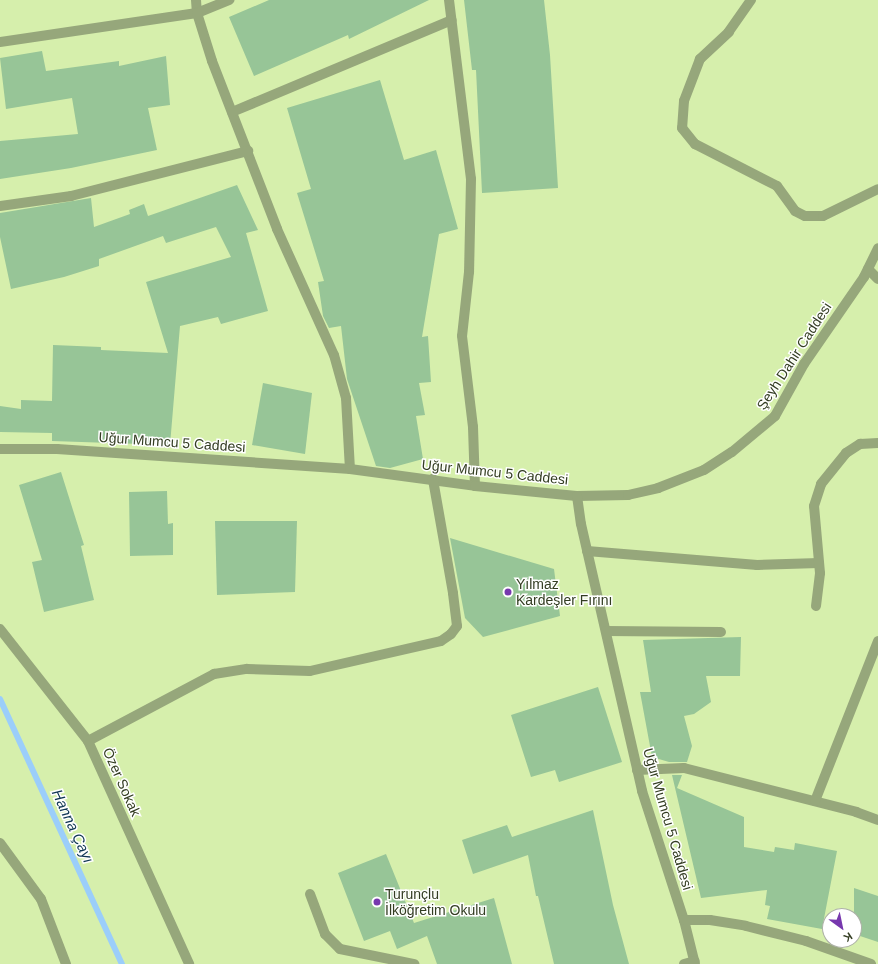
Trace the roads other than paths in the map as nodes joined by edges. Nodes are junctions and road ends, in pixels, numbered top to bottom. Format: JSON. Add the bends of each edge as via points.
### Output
{"nodes":[{"id":1,"x":196,"y":0,"type":"edge"},
{"id":2,"x":449,"y":0,"type":"edge"},
{"id":3,"x":751,"y":0,"type":"edge"},
{"id":4,"x":223,"y":1,"type":"edge"},
{"id":5,"x":198,"y":13,"type":"junction"},
{"id":6,"x":452,"y":20,"type":"junction"},
{"id":7,"x":0,"y":42,"type":"edge"},
{"id":8,"x":232,"y":112,"type":"junction"},
{"id":9,"x":248,"y":151,"type":"junction"},
{"id":10,"x":878,"y":189,"type":"edge"},
{"id":11,"x":0,"y":206,"type":"edge"},
{"id":12,"x":877,"y":252,"type":"edge"},
{"id":13,"x":868,"y":269,"type":"junction"},
{"id":14,"x":878,"y":279,"type":"edge"},
{"id":15,"x":878,"y":443,"type":"edge"},
{"id":16,"x":0,"y":449,"type":"edge"},
{"id":17,"x":350,"y":469,"type":"junction"},
{"id":18,"x":433,"y":479,"type":"junction"},
{"id":19,"x":475,"y":486,"type":"junction"},
{"id":20,"x":576,"y":496,"type":"junction"},
{"id":21,"x":587,"y":551,"type":"junction"},
{"id":22,"x":819,"y":563,"type":"junction"},
{"id":23,"x":816,"y":606,"type":"dead end"},
{"id":24,"x":0,"y":629,"type":"edge"},
{"id":25,"x":606,"y":631,"type":"junction"},
{"id":26,"x":721,"y":632,"type":"dead end"},
{"id":27,"x":878,"y":641,"type":"edge"},
{"id":28,"x":88,"y":741,"type":"junction"},
{"id":29,"x":637,"y":770,"type":"junction"},
{"id":30,"x":815,"y":801,"type":"junction"},
{"id":31,"x":878,"y":820,"type":"edge"},
{"id":32,"x":0,"y":842,"type":"edge"},
{"id":33,"x":310,"y":894,"type":"dead end"},
{"id":34,"x":684,"y":920,"type":"junction"},
{"id":35,"x":691,"y":963,"type":"edge"},
{"id":36,"x":66,"y":964,"type":"edge"},
{"id":37,"x":189,"y":964,"type":"edge"},
{"id":38,"x":414,"y":964,"type":"edge"},
{"id":39,"x":871,"y":964,"type":"edge"}],
"edges":[{"from":1,"to":5,"type":"street"},
{"from":2,"to":6,"type":"street"},
{"from":3,"to":10,"type":"street","via":[[729,32],[700,59],[687,90],[682,128],[695,144],[777,186],[795,211],[805,216],[822,216]]},
{"from":4,"to":5,"type":"street"},
{"from":5,"to":7,"type":"street"},
{"from":5,"to":8,"type":"street","via":[[212,61]]},
{"from":6,"to":8,"type":"street"},
{"from":6,"to":19,"type":"street","via":[[470,179],[469,272],[462,336],[473,427]]},
{"from":8,"to":9,"type":"street"},
{"from":9,"to":11,"type":"street","via":[[71,196]]},
{"from":9,"to":17,"type":"street","via":[[277,229],[334,354],[346,398]]},
{"from":12,"to":13,"type":"street","name":"Şeyh Dahir Caddesi"},
{"from":13,"to":14,"type":"street"},
{"from":13,"to":20,"type":"street","name":"Şeyh Dahir Caddesi","via":[[804,364],[775,416],[732,452],[704,470],[658,488],[628,495]]},
{"from":15,"to":22,"type":"street","via":[[860,444],[846,453],[821,484],[814,506]]},
{"from":16,"to":17,"type":"street","name":"Uğur Mumcu 5 Caddesi","via":[[57,449]]},
{"from":17,"to":18,"type":"street","name":"Uğur Mumcu 5 Caddesi"},
{"from":18,"to":19,"type":"street","name":"Uğur Mumcu 5 Caddesi"},
{"from":18,"to":28,"type":"street","via":[[457,626],[451,634],[441,641],[310,671],[247,669],[214,674]]},
{"from":19,"to":20,"type":"street","name":"Uğur Mumcu 5 Caddesi"},
{"from":20,"to":21,"type":"street","name":"Uğur Mumcu 5 Caddesi"},
{"from":21,"to":22,"type":"street","via":[[757,565]]},
{"from":21,"to":25,"type":"street","name":"Uğur Mumcu 5 Caddesi"},
{"from":22,"to":23,"type":"street","via":[[819,596]]},
{"from":24,"to":28,"type":"street","name":"Özer Sokak"},
{"from":25,"to":26,"type":"street"},
{"from":25,"to":29,"type":"street","name":"Uğur Mumcu 5 Caddesi"},
{"from":27,"to":30,"type":"street"},
{"from":28,"to":37,"type":"street","name":"Özer Sokak"},
{"from":29,"to":30,"type":"street","via":[[684,768]]},
{"from":29,"to":34,"type":"street","name":"Uğur Mumcu 5 Caddesi"},
{"from":30,"to":31,"type":"street"},
{"from":32,"to":36,"type":"street","via":[[41,899]]},
{"from":33,"to":38,"type":"street","via":[[325,934],[340,949]]},
{"from":34,"to":35,"type":"street","name":"Uğur Mumcu 5 Caddesi"},
{"from":34,"to":39,"type":"street","via":[[710,920],[746,926],[806,941]]}]}
